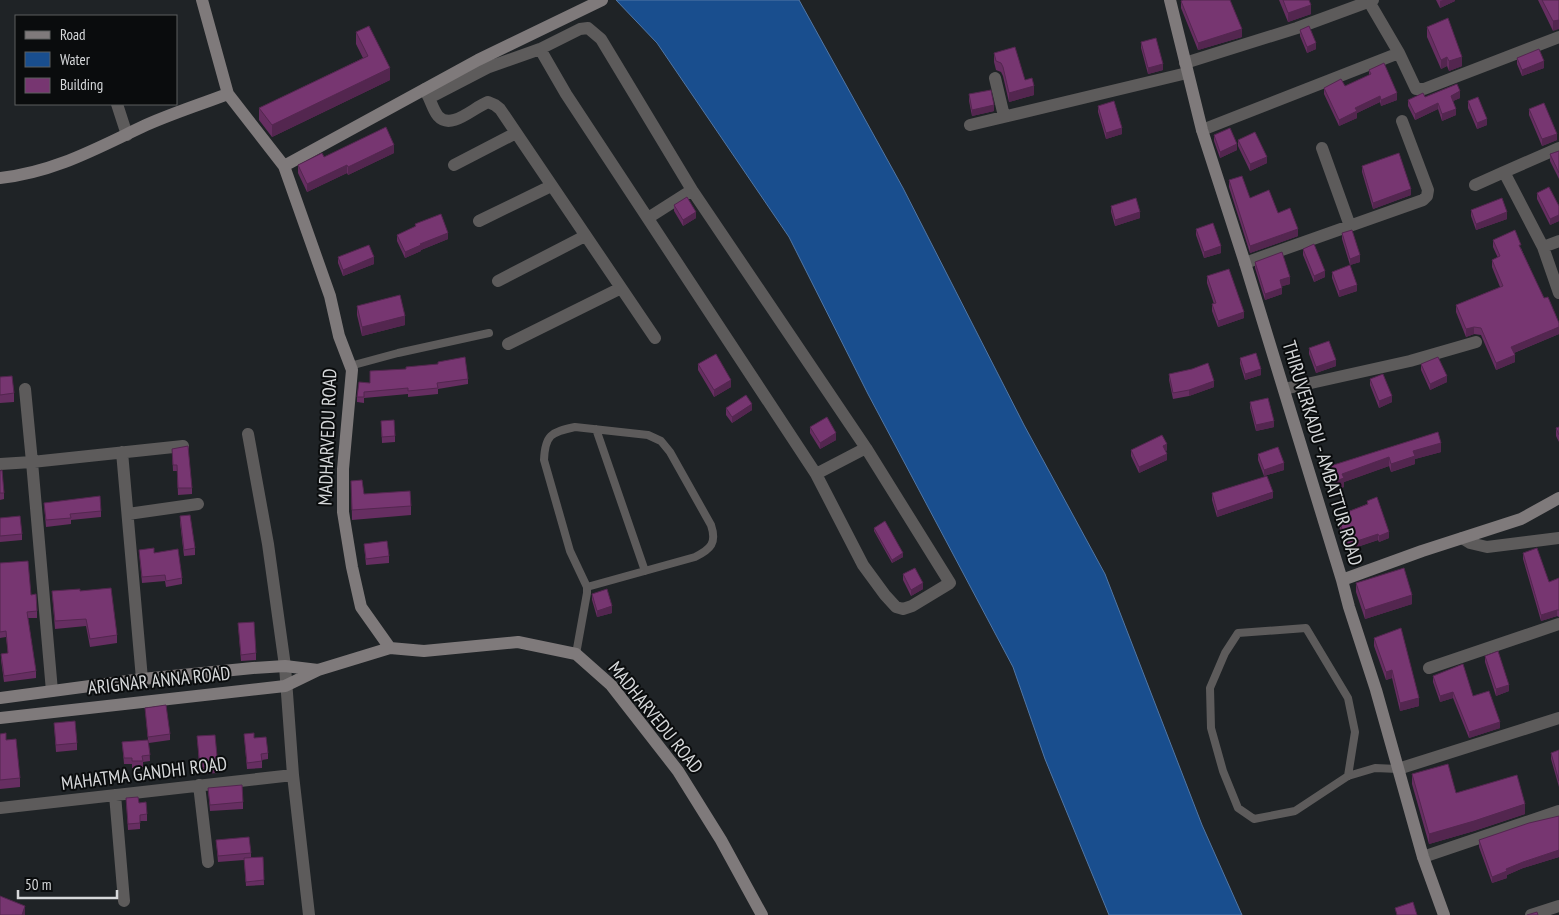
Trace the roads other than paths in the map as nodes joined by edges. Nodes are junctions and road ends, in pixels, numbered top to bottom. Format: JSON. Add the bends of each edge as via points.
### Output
{"nodes":[{"id":1,"x":202,"y":0,"type":"edge"},
{"id":2,"x":1170,"y":0,"type":"edge"},
{"id":3,"x":599,"y":1,"type":"edge"},
{"id":4,"x":1370,"y":1,"type":"edge"},
{"id":5,"x":1559,"y":37,"type":"edge"},
{"id":6,"x":540,"y":49,"type":"junction"},
{"id":7,"x":1399,"y":53,"type":"junction"},
{"id":8,"x":1186,"y":68,"type":"junction"},
{"id":9,"x":995,"y":78,"type":"dead end"},
{"id":10,"x":426,"y":91,"type":"junction"},
{"id":11,"x":228,"y":94,"type":"junction"},
{"id":12,"x":118,"y":105,"type":"edge"},
{"id":13,"x":1004,"y":116,"type":"junction"},
{"id":14,"x":1402,"y":121,"type":"dead end"},
{"id":15,"x":970,"y":124,"type":"dead end"},
{"id":16,"x":1202,"y":130,"type":"junction"},
{"id":17,"x":516,"y":133,"type":"junction"},
{"id":18,"x":127,"y":134,"type":"junction"},
{"id":19,"x":1322,"y":148,"type":"dead end"},
{"id":20,"x":1559,"y":148,"type":"edge"},
{"id":21,"x":454,"y":165,"type":"dead end"},
{"id":22,"x":284,"y":166,"type":"junction"},
{"id":23,"x":1504,"y":172,"type":"junction"},
{"id":24,"x":0,"y":178,"type":"edge"},
{"id":25,"x":1475,"y":185,"type":"dead end"},
{"id":26,"x":551,"y":186,"type":"junction"},
{"id":27,"x":692,"y":190,"type":"junction"},
{"id":28,"x":648,"y":218,"type":"junction"},
{"id":29,"x":479,"y":221,"type":"dead end"},
{"id":30,"x":1350,"y":226,"type":"junction"},
{"id":31,"x":585,"y":236,"type":"junction"},
{"id":32,"x":1559,"y":241,"type":"edge"},
{"id":33,"x":1543,"y":247,"type":"junction"},
{"id":34,"x":1245,"y":263,"type":"junction"},
{"id":35,"x":498,"y":281,"type":"dead end"},
{"id":36,"x":621,"y":288,"type":"junction"},
{"id":37,"x":1559,"y":293,"type":"edge"},
{"id":38,"x":489,"y":333,"type":"dead end"},
{"id":39,"x":655,"y":338,"type":"dead end"},
{"id":40,"x":1476,"y":342,"type":"dead end"},
{"id":41,"x":508,"y":344,"type":"dead end"},
{"id":42,"x":350,"y":366,"type":"junction"},
{"id":43,"x":25,"y":389,"type":"dead end"},
{"id":44,"x":1284,"y":389,"type":"junction"},
{"id":45,"x":596,"y":429,"type":"junction"},
{"id":46,"x":248,"y":434,"type":"dead end"},
{"id":47,"x":183,"y":446,"type":"edge"},
{"id":48,"x":866,"y":448,"type":"junction"},
{"id":49,"x":122,"y":452,"type":"junction"},
{"id":50,"x":32,"y":462,"type":"junction"},
{"id":51,"x":0,"y":464,"type":"edge"},
{"id":52,"x":816,"y":474,"type":"junction"},
{"id":53,"x":1559,"y":498,"type":"edge"},
{"id":54,"x":198,"y":504,"type":"dead end"},
{"id":55,"x":128,"y":514,"type":"junction"},
{"id":56,"x":1462,"y":538,"type":"junction"},
{"id":57,"x":1559,"y":538,"type":"edge"},
{"id":58,"x":645,"y":571,"type":"junction"},
{"id":59,"x":1342,"y":580,"type":"junction"},
{"id":60,"x":587,"y":587,"type":"junction"},
{"id":61,"x":1559,"y":624,"type":"edge"},
{"id":62,"x":390,"y":648,"type":"junction"},
{"id":63,"x":576,"y":654,"type":"junction"},
{"id":64,"x":285,"y":666,"type":"junction"},
{"id":65,"x":1429,"y":668,"type":"dead end"},
{"id":66,"x":318,"y":670,"type":"junction"},
{"id":67,"x":142,"y":679,"type":"junction"},
{"id":68,"x":285,"y":686,"type":"junction"},
{"id":69,"x":52,"y":690,"type":"junction"},
{"id":70,"x":0,"y":698,"type":"edge"},
{"id":71,"x":0,"y":718,"type":"edge"},
{"id":72,"x":1559,"y":718,"type":"edge"},
{"id":73,"x":1398,"y":769,"type":"junction"},
{"id":74,"x":293,"y":774,"type":"junction"},
{"id":75,"x":1348,"y":776,"type":"junction"},
{"id":76,"x":199,"y":785,"type":"junction"},
{"id":77,"x":115,"y":795,"type":"junction"},
{"id":78,"x":0,"y":808,"type":"edge"},
{"id":79,"x":1559,"y":811,"type":"edge"},
{"id":80,"x":1422,"y":857,"type":"junction"},
{"id":81,"x":208,"y":862,"type":"dead end"},
{"id":82,"x":124,"y":900,"type":"dead end"},
{"id":83,"x":1559,"y":906,"type":"edge"},
{"id":84,"x":309,"y":915,"type":"edge"},
{"id":85,"x":762,"y":915,"type":"edge"},
{"id":86,"x":1444,"y":915,"type":"edge"},
{"id":87,"x":1531,"y":915,"type":"edge"}],
"edges":[{"from":1,"to":11,"type":"street"},
{"from":2,"to":8,"type":"street","name":"THIRUVERKADU - AMBATTUR ROAD"},
{"from":3,"to":10,"type":"street","via":[[478,60]]},
{"from":4,"to":7,"type":"street"},
{"from":4,"to":8,"type":"street"},
{"from":5,"to":7,"type":"street","via":[[1424,89],[1416,89]]},
{"from":6,"to":10,"type":"street","via":[[489,67],[433,96]]},
{"from":6,"to":27,"type":"street","via":[[580,29],[588,28],[601,39]]},
{"from":6,"to":28,"type":"street"},
{"from":7,"to":16,"type":"street"},
{"from":8,"to":13,"type":"street"},
{"from":8,"to":16,"type":"street","name":"THIRUVERKADU - AMBATTUR ROAD"},
{"from":9,"to":13,"type":"street"},
{"from":10,"to":17,"type":"street","via":[[438,116],[446,121],[453,122],[482,104],[491,103]]},
{"from":10,"to":22,"type":"street"},
{"from":11,"to":18,"type":"street"},
{"from":11,"to":22,"type":"street","name":"MADHARVEDU ROAD"},
{"from":12,"to":18,"type":"street"},
{"from":13,"to":15,"type":"street"},
{"from":14,"to":30,"type":"street","via":[[1428,190],[1427,196]]},
{"from":16,"to":34,"type":"street","name":"THIRUVERKADU - AMBATTUR ROAD"},
{"from":17,"to":21,"type":"street"},
{"from":17,"to":26,"type":"street"},
{"from":18,"to":24,"type":"street","via":[[59,165]]},
{"from":19,"to":30,"type":"street"},
{"from":20,"to":23,"type":"street"},
{"from":22,"to":42,"type":"street","name":"MADHARVEDU ROAD","via":[[330,296]]},
{"from":23,"to":25,"type":"street"},
{"from":23,"to":33,"type":"street"},
{"from":26,"to":29,"type":"street"},
{"from":26,"to":31,"type":"street"},
{"from":27,"to":28,"type":"street"},
{"from":27,"to":48,"type":"street"},
{"from":28,"to":52,"type":"street"},
{"from":30,"to":34,"type":"street"},
{"from":31,"to":35,"type":"street"},
{"from":31,"to":36,"type":"street"},
{"from":32,"to":33,"type":"street"},
{"from":33,"to":37,"type":"street"},
{"from":34,"to":44,"type":"street","name":"THIRUVERKADU - AMBATTUR ROAD"},
{"from":36,"to":39,"type":"street"},
{"from":36,"to":41,"type":"street"},
{"from":38,"to":42,"type":"lane"},
{"from":40,"to":44,"type":"street","via":[[1410,361]]},
{"from":42,"to":62,"type":"street","name":"MADHARVEDU ROAD","via":[[342,469],[343,512],[362,606]]},
{"from":43,"to":50,"type":"street"},
{"from":44,"to":59,"type":"street","name":"THIRUVERKADU - AMBATTUR ROAD"},
{"from":45,"to":58,"type":"lane"},
{"from":45,"to":58,"type":"lane","via":[[648,435],[661,442],[670,452],[711,525],[714,535],[705,552]]},
{"from":45,"to":60,"type":"lane","via":[[575,427],[558,430],[548,437],[544,446],[544,460],[570,551]]},
{"from":46,"to":64,"type":"street"},
{"from":47,"to":49,"type":"street"},
{"from":48,"to":52,"type":"street"},
{"from":48,"to":52,"type":"street","via":[[950,583],[912,606],[896,607],[863,565]]},
{"from":49,"to":50,"type":"street"},
{"from":49,"to":55,"type":"street"},
{"from":50,"to":51,"type":"street"},
{"from":50,"to":69,"type":"street"},
{"from":53,"to":56,"type":"street","via":[[1521,519]]},
{"from":54,"to":55,"type":"street"},
{"from":55,"to":67,"type":"street"},
{"from":56,"to":57,"type":"street","via":[[1470,544],[1487,547]]},
{"from":56,"to":59,"type":"street"},
{"from":58,"to":60,"type":"lane"},
{"from":59,"to":73,"type":"street","name":"THIRUVERKADU - AMBATTUR ROAD"},
{"from":60,"to":63,"type":"lane"},
{"from":61,"to":65,"type":"street"},
{"from":62,"to":63,"type":"street","name":"MADHARVEDU ROAD","via":[[424,651],[518,642]]},
{"from":62,"to":66,"type":"street","name":"ARIGNAR ANNA ROAD"},
{"from":63,"to":85,"type":"street","name":"MADHARVEDU ROAD","via":[[612,685],[678,771]]},
{"from":64,"to":66,"type":"street","name":"ARIGNAR ANNA ROAD"},
{"from":64,"to":67,"type":"street","name":"ARIGNAR ANNA ROAD"},
{"from":64,"to":68,"type":"street"},
{"from":66,"to":68,"type":"street","name":"ARIGNAR ANNA ROAD"},
{"from":67,"to":69,"type":"street","name":"ARIGNAR ANNA ROAD"},
{"from":68,"to":71,"type":"street","name":"ARIGNAR ANNA ROAD"},
{"from":68,"to":74,"type":"street"},
{"from":69,"to":70,"type":"street","name":"ARIGNAR ANNA ROAD"},
{"from":72,"to":73,"type":"street"},
{"from":73,"to":75,"type":"lane","via":[[1375,768]]},
{"from":73,"to":80,"type":"street","name":"THIRUVERKADU - AMBATTUR ROAD"},
{"from":74,"to":76,"type":"street","name":"MAHATMA GANDHI ROAD"},
{"from":74,"to":84,"type":"street"},
{"from":75,"to":75,"type":"lane","via":[[1355,732],[1348,698],[1306,628],[1238,633],[1225,653],[1210,688],[1211,728],[1238,808],[1254,819],[1294,811]]},
{"from":76,"to":77,"type":"street","name":"MAHATMA GANDHI ROAD"},
{"from":76,"to":81,"type":"street"},
{"from":77,"to":78,"type":"street","name":"MAHATMA GANDHI ROAD"},
{"from":77,"to":82,"type":"street"},
{"from":79,"to":80,"type":"street"},
{"from":80,"to":86,"type":"street","name":"THIRUVERKADU - AMBATTUR ROAD"},
{"from":83,"to":87,"type":"street"}]}
